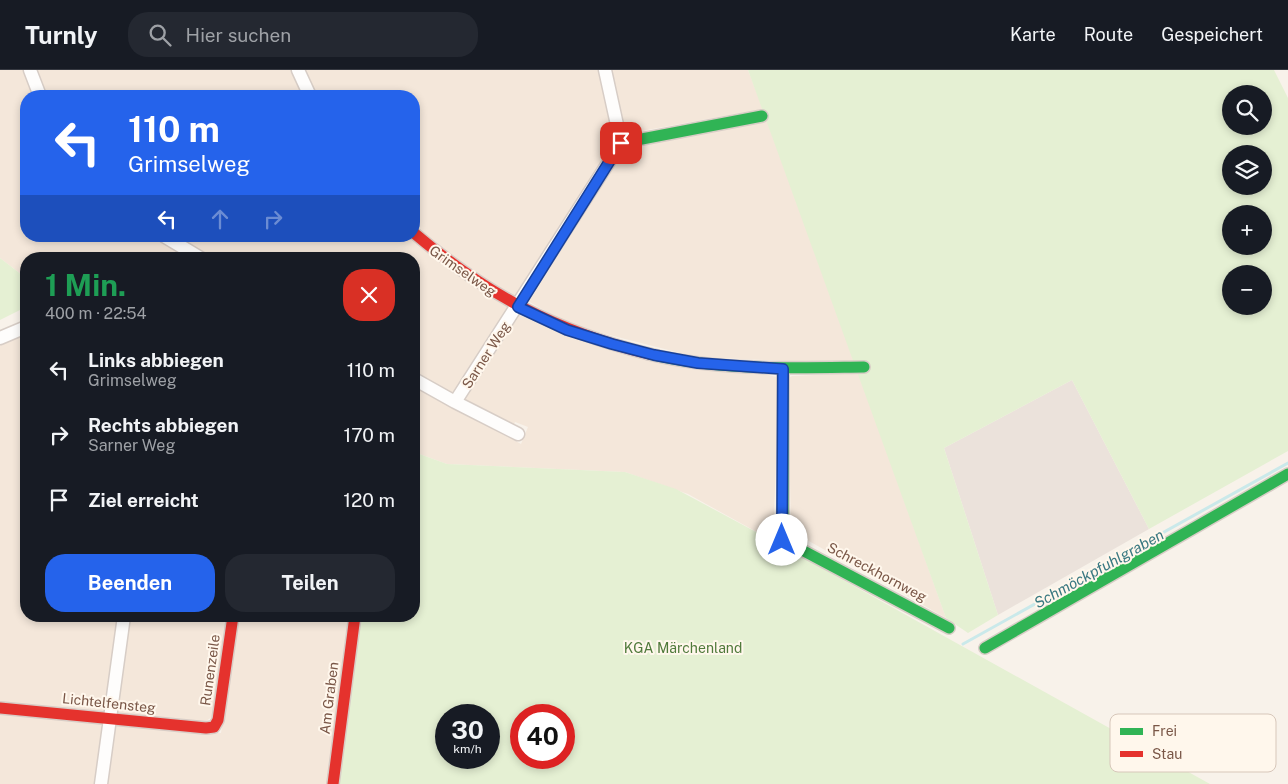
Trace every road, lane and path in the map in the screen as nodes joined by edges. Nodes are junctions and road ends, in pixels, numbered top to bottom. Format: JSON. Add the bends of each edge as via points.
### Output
{"nodes":[{"id":1,"x":30,"y":70,"type":"edge"},
{"id":2,"x":298,"y":70,"type":"edge"},
{"id":3,"x":605,"y":70,"type":"edge"},
{"id":4,"x":38,"y":90,"type":"edge"},
{"id":5,"x":307,"y":90,"type":"edge"},
{"id":6,"x":762,"y":116,"type":"dead end"},
{"id":7,"x":621,"y":143,"type":"junction"},
{"id":8,"x":420,"y":239,"type":"edge"},
{"id":9,"x":174,"y":242,"type":"edge"},
{"id":10,"x":190,"y":252,"type":"edge"},
{"id":11,"x":518,"y":307,"type":"junction"},
{"id":12,"x":20,"y":329,"type":"edge"},
{"id":13,"x":0,"y":338,"type":"edge"},
{"id":14,"x":864,"y":367,"type":"dead end"},
{"id":15,"x":783,"y":369,"type":"junction"},
{"id":16,"x":420,"y":382,"type":"edge"},
{"id":17,"x":455,"y":402,"type":"junction"},
{"id":18,"x":518,"y":434,"type":"dead end"},
{"id":19,"x":1288,"y":474,"type":"edge"},
{"id":20,"x":123,"y":622,"type":"edge"},
{"id":21,"x":233,"y":622,"type":"edge"},
{"id":22,"x":354,"y":622,"type":"edge"},
{"id":23,"x":949,"y":628,"type":"dead end"},
{"id":24,"x":985,"y":648,"type":"dead end"},
{"id":25,"x":0,"y":708,"type":"edge"},
{"id":26,"x":110,"y":718,"type":"junction"},
{"id":27,"x":214,"y":727,"type":"joint"},
{"id":28,"x":101,"y":784,"type":"edge"},
{"id":29,"x":333,"y":784,"type":"edge"}],
"edges":[{"from":1,"to":4,"type":"street"},
{"from":2,"to":5,"type":"street"},
{"from":3,"to":7,"type":"street"},
{"from":6,"to":7,"type":"street"},
{"from":7,"to":11,"type":"street","name":"Sarner Weg"},
{"from":8,"to":11,"type":"street","name":"Grimselweg","via":[[476,283]]},
{"from":9,"to":10,"type":"street"},
{"from":11,"to":15,"type":"street","name":"Grimselweg","via":[[567,330],[654,355],[698,363]]},
{"from":11,"to":17,"type":"street","name":"Sarner Weg"},
{"from":12,"to":13,"type":"street"},
{"from":14,"to":15,"type":"street","name":"Grimselweg"},
{"from":15,"to":23,"type":"street","name":"Schreckhornweg","via":[[782,540]]},
{"from":16,"to":17,"type":"street"},
{"from":17,"to":18,"type":"street"},
{"from":19,"to":24,"type":"street"},
{"from":20,"to":26,"type":"street"},
{"from":21,"to":27,"type":"street","name":"Runenzeile","via":[[218,720]]},
{"from":22,"to":29,"type":"street","name":"Am Graben"},
{"from":25,"to":26,"type":"street","name":"Lichtelfensteg"},
{"from":26,"to":27,"type":"street","name":"Lichtelfensteg"},
{"from":26,"to":28,"type":"street"}]}
